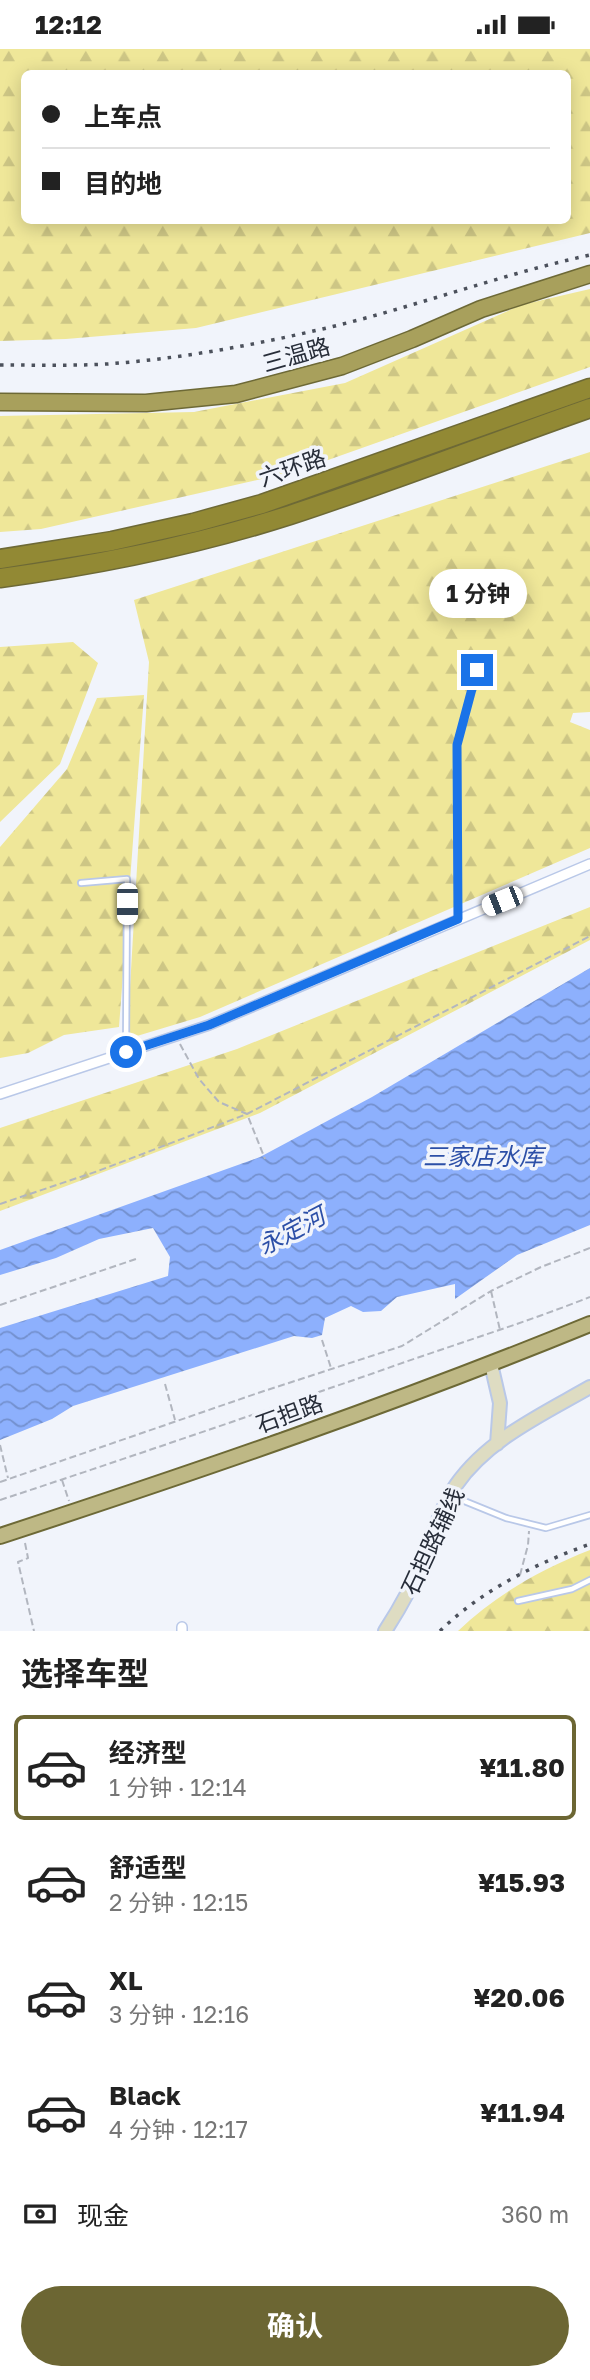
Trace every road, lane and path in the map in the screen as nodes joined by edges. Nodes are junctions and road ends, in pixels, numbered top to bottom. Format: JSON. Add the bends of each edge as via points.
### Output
{"nodes":[{"id":1,"x":590,"y":274,"type":"edge"},
{"id":2,"x":590,"y":388,"type":"edge"},
{"id":3,"x":0,"y":403,"type":"edge"},
{"id":4,"x":590,"y":408,"type":"edge"},
{"id":5,"x":113,"y":541,"type":"junction"},
{"id":6,"x":0,"y":547,"type":"edge"},
{"id":7,"x":0,"y":559,"type":"edge"},
{"id":8,"x":0,"y":578,"type":"edge"},
{"id":9,"x":477,"y":670,"type":"dead end"},
{"id":10,"x":590,"y":864,"type":"edge"},
{"id":11,"x":80,"y":883,"type":"dead end"},
{"id":12,"x":458,"y":919,"type":"junction"},
{"id":13,"x":590,"y":936,"type":"edge"},
{"id":14,"x":177,"y":1035,"type":"junction"},
{"id":15,"x":126,"y":1052,"type":"junction"},
{"id":16,"x":0,"y":1094,"type":"edge"},
{"id":17,"x":247,"y":1114,"type":"junction"},
{"id":18,"x":265,"y":1159,"type":"dead end"},
{"id":19,"x":0,"y":1204,"type":"edge"},
{"id":20,"x":590,"y":1248,"type":"edge"},
{"id":21,"x":136,"y":1259,"type":"dead end"},
{"id":22,"x":491,"y":1291,"type":"junction"},
{"id":23,"x":590,"y":1297,"type":"edge"},
{"id":24,"x":0,"y":1305,"type":"edge"},
{"id":25,"x":590,"y":1324,"type":"edge"},
{"id":26,"x":500,"y":1331,"type":"junction"},
{"id":27,"x":322,"y":1340,"type":"dead end"},
{"id":28,"x":491,"y":1364,"type":"junction"},
{"id":29,"x":331,"y":1369,"type":"junction"},
{"id":30,"x":165,"y":1384,"type":"dead end"},
{"id":31,"x":590,"y":1387,"type":"edge"},
{"id":32,"x":175,"y":1422,"type":"junction"},
{"id":33,"x":497,"y":1444,"type":"junction"},
{"id":34,"x":0,"y":1445,"type":"edge"},
{"id":35,"x":9,"y":1479,"type":"junction"},
{"id":36,"x":62,"y":1480,"type":"junction"},
{"id":37,"x":0,"y":1482,"type":"edge"},
{"id":38,"x":451,"y":1495,"type":"junction"},
{"id":39,"x":0,"y":1500,"type":"edge"},
{"id":40,"x":73,"y":1511,"type":"junction"},
{"id":41,"x":590,"y":1515,"type":"edge"},
{"id":42,"x":530,"y":1524,"type":"junction"},
{"id":43,"x":21,"y":1529,"type":"junction"},
{"id":44,"x":0,"y":1536,"type":"edge"},
{"id":45,"x":520,"y":1574,"type":"dead end"},
{"id":46,"x":590,"y":1580,"type":"edge"},
{"id":47,"x":518,"y":1601,"type":"dead end"},
{"id":48,"x":34,"y":1631,"type":"edge"},
{"id":49,"x":385,"y":1631,"type":"edge"}],
"edges":[{"from":1,"to":3,"type":"highway","name":"三温路","via":[[481,309],[342,366],[236,394],[146,403]]},
{"from":2,"to":5,"type":"highway","name":"六环路","via":[[262,504]]},
{"from":4,"to":8,"type":"highway","name":"六环路","via":[[289,515],[129,557]]},
{"from":5,"to":6,"type":"highway"},
{"from":5,"to":7,"type":"highway","name":"六环路"},
{"from":9,"to":12,"type":"lane","via":[[457,745]]},
{"from":10,"to":12,"type":"street"},
{"from":11,"to":15,"type":"lane","via":[[127,879]]},
{"from":12,"to":14,"type":"street"},
{"from":13,"to":17,"type":"path"},
{"from":14,"to":15,"type":"street"},
{"from":14,"to":17,"type":"path","via":[[199,1079],[219,1101]]},
{"from":15,"to":16,"type":"street"},
{"from":17,"to":18,"type":"path"},
{"from":17,"to":19,"type":"path"},
{"from":20,"to":22,"type":"path"},
{"from":21,"to":24,"type":"path"},
{"from":22,"to":26,"type":"path"},
{"from":22,"to":29,"type":"path","via":[[402,1346]]},
{"from":23,"to":26,"type":"path"},
{"from":25,"to":28,"type":"main road","name":"石担路"},
{"from":26,"to":36,"type":"path"},
{"from":27,"to":29,"type":"path"},
{"from":28,"to":33,"type":"main road","via":[[500,1403]]},
{"from":28,"to":40,"type":"main road","name":"石担路"},
{"from":29,"to":32,"type":"path"},
{"from":30,"to":32,"type":"path"},
{"from":31,"to":33,"type":"main road","name":"石担路辅线"},
{"from":32,"to":35,"type":"path"},
{"from":33,"to":38,"type":"main road","name":"石担路辅线","via":[[481,1456]]},
{"from":34,"to":35,"type":"path"},
{"from":35,"to":37,"type":"path"},
{"from":36,"to":39,"type":"path"},
{"from":36,"to":40,"type":"path"},
{"from":38,"to":42,"type":"lane"},
{"from":38,"to":49,"type":"main road","name":"石担路辅线","via":[[403,1603]]},
{"from":40,"to":43,"type":"main road","name":"石担路"},
{"from":41,"to":42,"type":"lane","via":[[546,1528]]},
{"from":42,"to":45,"type":"path"},
{"from":43,"to":44,"type":"main road","name":"石担路"},
{"from":43,"to":48,"type":"path","via":[[28,1558],[18,1562]]},
{"from":46,"to":47,"type":"lane","via":[[572,1589]]}]}
